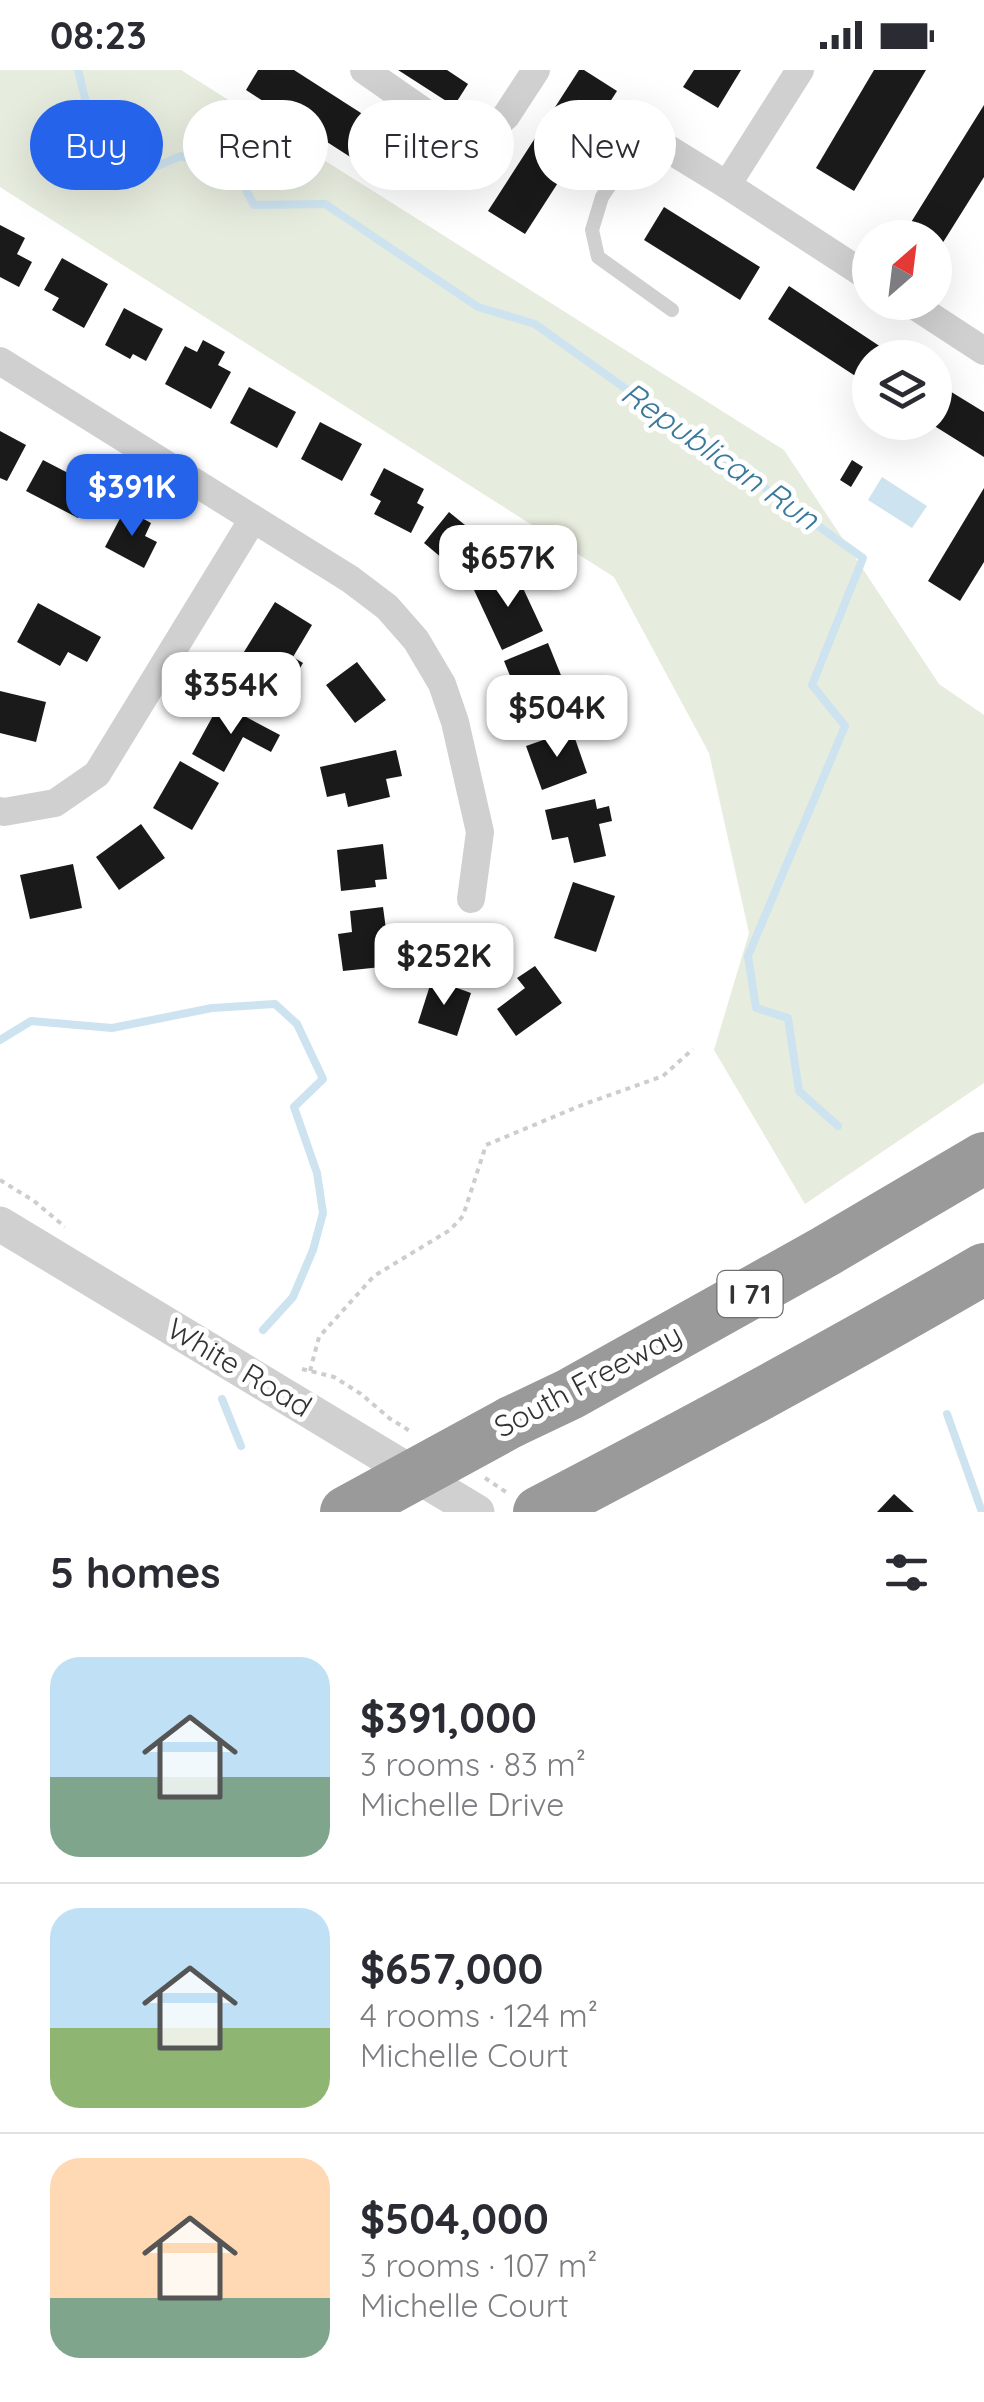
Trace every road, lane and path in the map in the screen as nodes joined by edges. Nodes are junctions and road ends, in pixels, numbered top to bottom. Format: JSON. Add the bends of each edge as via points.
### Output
{"nodes":[{"id":1,"x":364,"y":70,"type":"edge"},
{"id":2,"x":536,"y":70,"type":"edge"},
{"id":3,"x":800,"y":70,"type":"edge"},
{"id":4,"x":676,"y":154,"type":"edge"},
{"id":5,"x":727,"y":185,"type":"junction"},
{"id":6,"x":607,"y":190,"type":"edge"},
{"id":7,"x":852,"y":266,"type":"edge"},
{"id":8,"x":672,"y":310,"type":"dead end"},
{"id":9,"x":937,"y":320,"type":"edge"},
{"id":10,"x":984,"y":350,"type":"edge"},
{"id":11,"x":0,"y":361,"type":"edge"},
{"id":12,"x":253,"y":519,"type":"junction"},
{"id":13,"x":0,"y":811,"type":"edge"},
{"id":14,"x":471,"y":899,"type":"dead end"},
{"id":15,"x":693,"y":1049,"type":"dead end"},
{"id":16,"x":984,"y":1158,"type":"edge"},
{"id":17,"x":0,"y":1224,"type":"edge"},
{"id":18,"x":984,"y":1269,"type":"edge"},
{"id":19,"x":310,"y":1371,"type":"dead end"},
{"id":20,"x":559,"y":1502,"type":"edge"},
{"id":21,"x":346,"y":1512,"type":"edge"},
{"id":22,"x":477,"y":1512,"type":"edge"}],
"edges":[{"from":1,"to":2,"type":"street","via":[[467,135],[489,131],[506,116]]},
{"from":3,"to":5,"type":"street"},
{"from":4,"to":5,"type":"street"},
{"from":5,"to":7,"type":"street"},
{"from":6,"to":8,"type":"lane","via":[[592,230],[598,257]]},
{"from":9,"to":10,"type":"street"},
{"from":11,"to":12,"type":"street"},
{"from":12,"to":13,"type":"street","via":[[96,774],[55,803]]},
{"from":12,"to":14,"type":"street","via":[[387,606],[442,684],[480,832]]},
{"from":15,"to":19,"type":"path","via":[[663,1076],[486,1145],[463,1216],[374,1276],[318,1337]]},
{"from":16,"to":21,"type":"highway","name":"South Freeway","number":"I 71","bridge":true,"via":[[570,1394]]},
{"from":17,"to":22,"type":"street","name":"White Road"},
{"from":18,"to":20,"type":"highway"}]}
